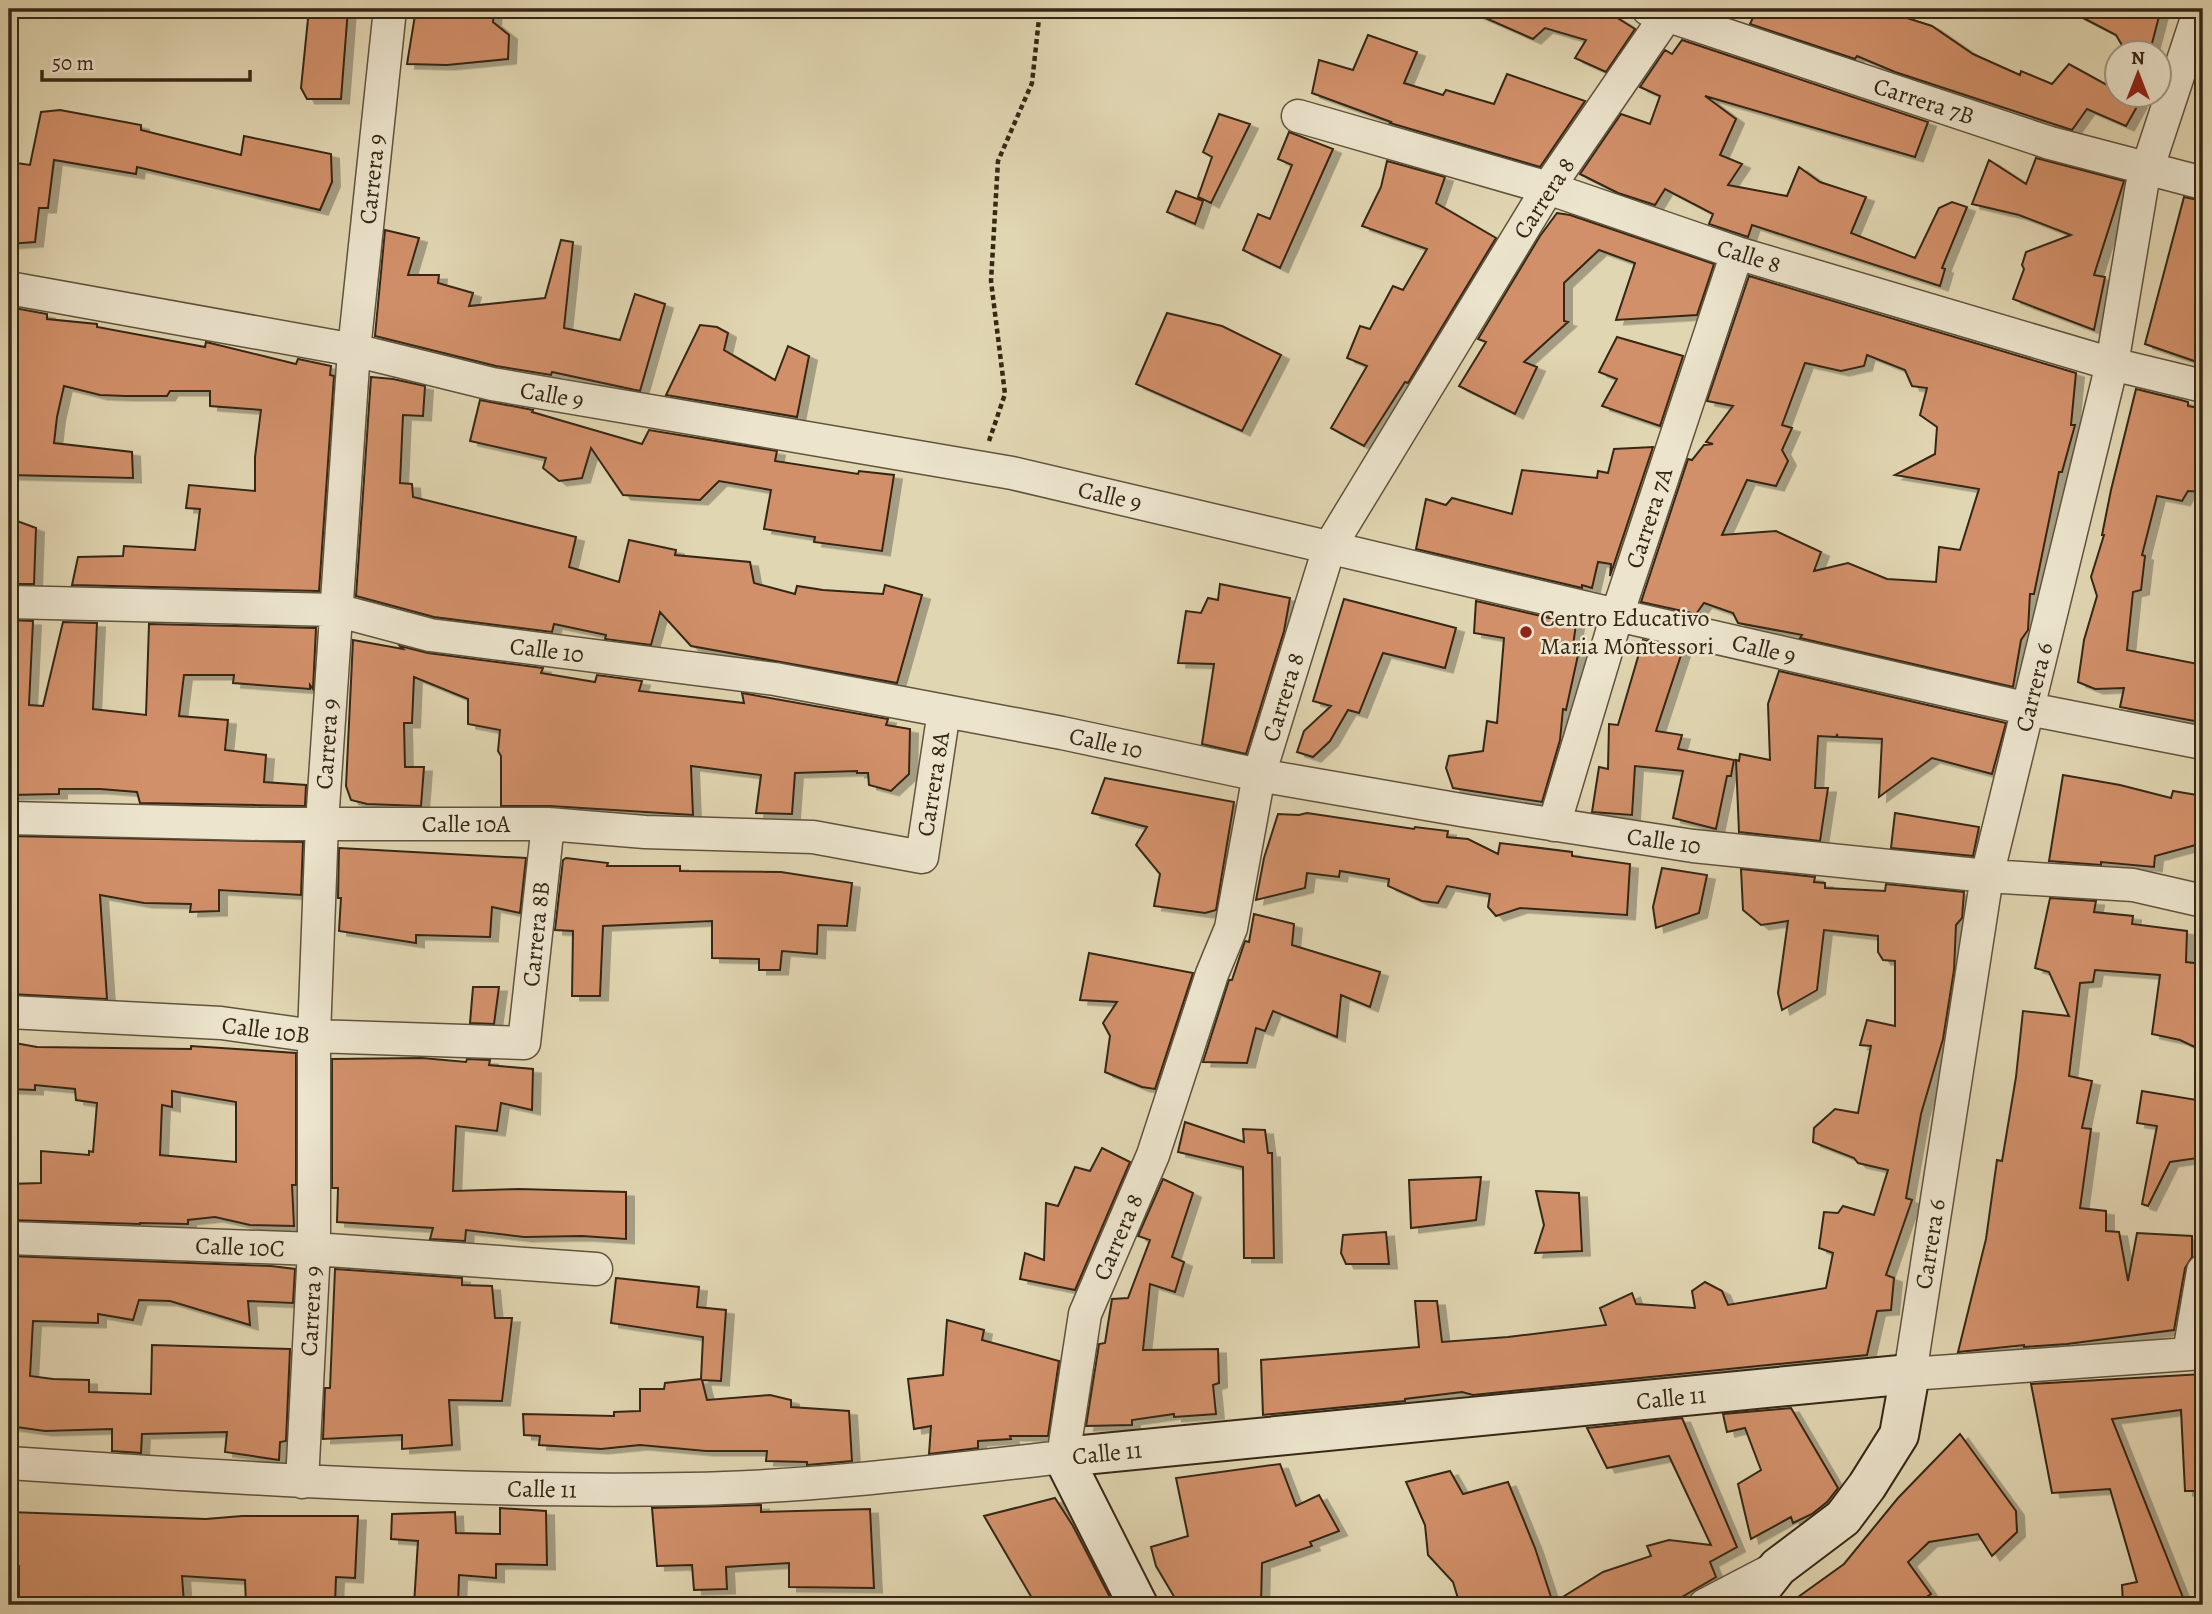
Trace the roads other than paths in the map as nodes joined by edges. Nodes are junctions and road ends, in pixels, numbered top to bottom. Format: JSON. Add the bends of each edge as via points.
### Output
{"nodes":[{"id":1,"x":390,"y":9,"type":"edge"},
{"id":2,"x":2200,"y":9,"type":"edge"},
{"id":3,"x":1662,"y":11,"type":"edge"},
{"id":4,"x":1298,"y":116,"type":"dead end"},
{"id":5,"x":2148,"y":169,"type":"junction"},
{"id":6,"x":2203,"y":183,"type":"edge"},
{"id":7,"x":1548,"y":188,"type":"junction"},
{"id":8,"x":1737,"y":253,"type":"junction"},
{"id":9,"x":9,"y":288,"type":"edge"},
{"id":10,"x":354,"y":350,"type":"junction"},
{"id":11,"x":2112,"y":363,"type":"junction"},
{"id":12,"x":2203,"y":386,"type":"edge"},
{"id":13,"x":1329,"y":548,"type":"junction"},
{"id":14,"x":9,"y":603,"type":"edge"},
{"id":15,"x":336,"y":610,"type":"junction"},
{"id":16,"x":1617,"y":615,"type":"junction"},
{"id":17,"x":2029,"y":709,"type":"junction"},
{"id":18,"x":944,"y":710,"type":"junction"},
{"id":19,"x":2203,"y":743,"type":"edge"},
{"id":20,"x":1258,"y":775,"type":"junction"},
{"id":21,"x":9,"y":818,"type":"edge"},
{"id":22,"x":322,"y":823,"type":"junction"},
{"id":23,"x":548,"y":824,"type":"junction"},
{"id":24,"x":1553,"y":825,"type":"junction"},
{"id":25,"x":922,"y":857,"type":"joint"},
{"id":26,"x":1987,"y":876,"type":"junction"},
{"id":27,"x":2203,"y":901,"type":"edge"},
{"id":28,"x":9,"y":1012,"type":"edge"},
{"id":29,"x":314,"y":1036,"type":"junction"},
{"id":30,"x":524,"y":1043,"type":"joint"},
{"id":31,"x":9,"y":1238,"type":"edge"},
{"id":32,"x":314,"y":1249,"type":"junction"},
{"id":33,"x":596,"y":1269,"type":"dead end"},
{"id":34,"x":2203,"y":1271,"type":"edge"},
{"id":35,"x":2196,"y":1353,"type":"edge"},
{"id":36,"x":1910,"y":1374,"type":"junction"},
{"id":37,"x":1063,"y":1457,"type":"junction"},
{"id":38,"x":9,"y":1464,"type":"edge"},
{"id":39,"x":302,"y":1482,"type":"junction"},
{"id":40,"x":1778,"y":1567,"type":"junction"},
{"id":41,"x":1138,"y":1605,"type":"edge"},
{"id":42,"x":1706,"y":1605,"type":"edge"},
{"id":43,"x":1748,"y":1605,"type":"edge"}],
"edges":[{"from":1,"to":10,"type":"street","name":"Carrera 9"},
{"from":2,"to":5,"type":"street","name":"Carrera 6"},
{"from":3,"to":5,"type":"street","name":"Carrera 7B","via":[[2050,143]]},
{"from":3,"to":7,"type":"street","name":"Carrera 8"},
{"from":4,"to":7,"type":"street","name":"Calle 8"},
{"from":5,"to":6,"type":"street","name":"Carrera 7B"},
{"from":5,"to":11,"type":"street","name":"Carrera 6"},
{"from":7,"to":8,"type":"street","name":"Calle 8"},
{"from":7,"to":13,"type":"street","name":"Carrera 8"},
{"from":8,"to":11,"type":"street","name":"Calle 8"},
{"from":8,"to":16,"type":"street","name":"Carrera 7A"},
{"from":9,"to":10,"type":"street","name":"Calle 9"},
{"from":10,"to":13,"type":"street","name":"Calle 9","via":[[492,384],[980,467]]},
{"from":10,"to":15,"type":"street","name":"Carrera 9"},
{"from":11,"to":12,"type":"street","name":"Calle 8"},
{"from":11,"to":17,"type":"street","name":"Carrera 6"},
{"from":13,"to":16,"type":"street","name":"Calle 9"},
{"from":13,"to":20,"type":"street","name":"Carrera 8"},
{"from":14,"to":15,"type":"street","name":"Calle 10"},
{"from":15,"to":18,"type":"street","name":"Calle 10","via":[[430,635],[775,679]]},
{"from":15,"to":22,"type":"street","name":"Carrera 9"},
{"from":16,"to":17,"type":"street","name":"Calle 9"},
{"from":16,"to":24,"type":"street","name":"Carrera 7A"},
{"from":17,"to":19,"type":"street","name":"Calle 9"},
{"from":17,"to":26,"type":"street","name":"Carrera 6"},
{"from":18,"to":20,"type":"street","name":"Calle 10"},
{"from":18,"to":25,"type":"street","name":"Carrera 8A"},
{"from":20,"to":24,"type":"street","name":"Calle 10"},
{"from":20,"to":37,"type":"street","name":"Carrera 8","via":[[1231,928],[1153,1155],[1086,1314]]},
{"from":21,"to":22,"type":"street","name":"Calle 10A"},
{"from":22,"to":23,"type":"street","name":"Calle 10A"},
{"from":22,"to":29,"type":"street","name":"Carrera 9"},
{"from":23,"to":25,"type":"street","name":"Calle 10A","via":[[813,837]]},
{"from":23,"to":30,"type":"street","name":"Carrera 8B"},
{"from":24,"to":26,"type":"street","name":"Calle 10","via":[[1693,846]]},
{"from":26,"to":27,"type":"street","name":"Calle 10","via":[[2133,885]]},
{"from":26,"to":36,"type":"street","name":"Carrera 6"},
{"from":28,"to":29,"type":"street","name":"Calle 10B","via":[[220,1023]]},
{"from":29,"to":30,"type":"street","name":"Calle 10B"},
{"from":29,"to":32,"type":"street","name":"Carrera 9"},
{"from":31,"to":32,"type":"street","name":"Calle 10C"},
{"from":32,"to":33,"type":"street","name":"Calle 10C"},
{"from":32,"to":39,"type":"street","name":"Carrera 9"},
{"from":34,"to":35,"type":"street"},
{"from":35,"to":36,"type":"street","name":"Calle 11"},
{"from":36,"to":37,"type":"main road","name":"Calle 11"},
{"from":36,"to":40,"type":"main road","via":[[1899,1435],[1867,1486],[1843,1518]]},
{"from":37,"to":39,"type":"street","name":"Calle 11","via":[[863,1480],[691,1489],[541,1490]]},
{"from":37,"to":41,"type":"main road"},
{"from":38,"to":39,"type":"street","name":"Calle 11"},
{"from":40,"to":42,"type":"street"},
{"from":40,"to":43,"type":"main road"}]}
